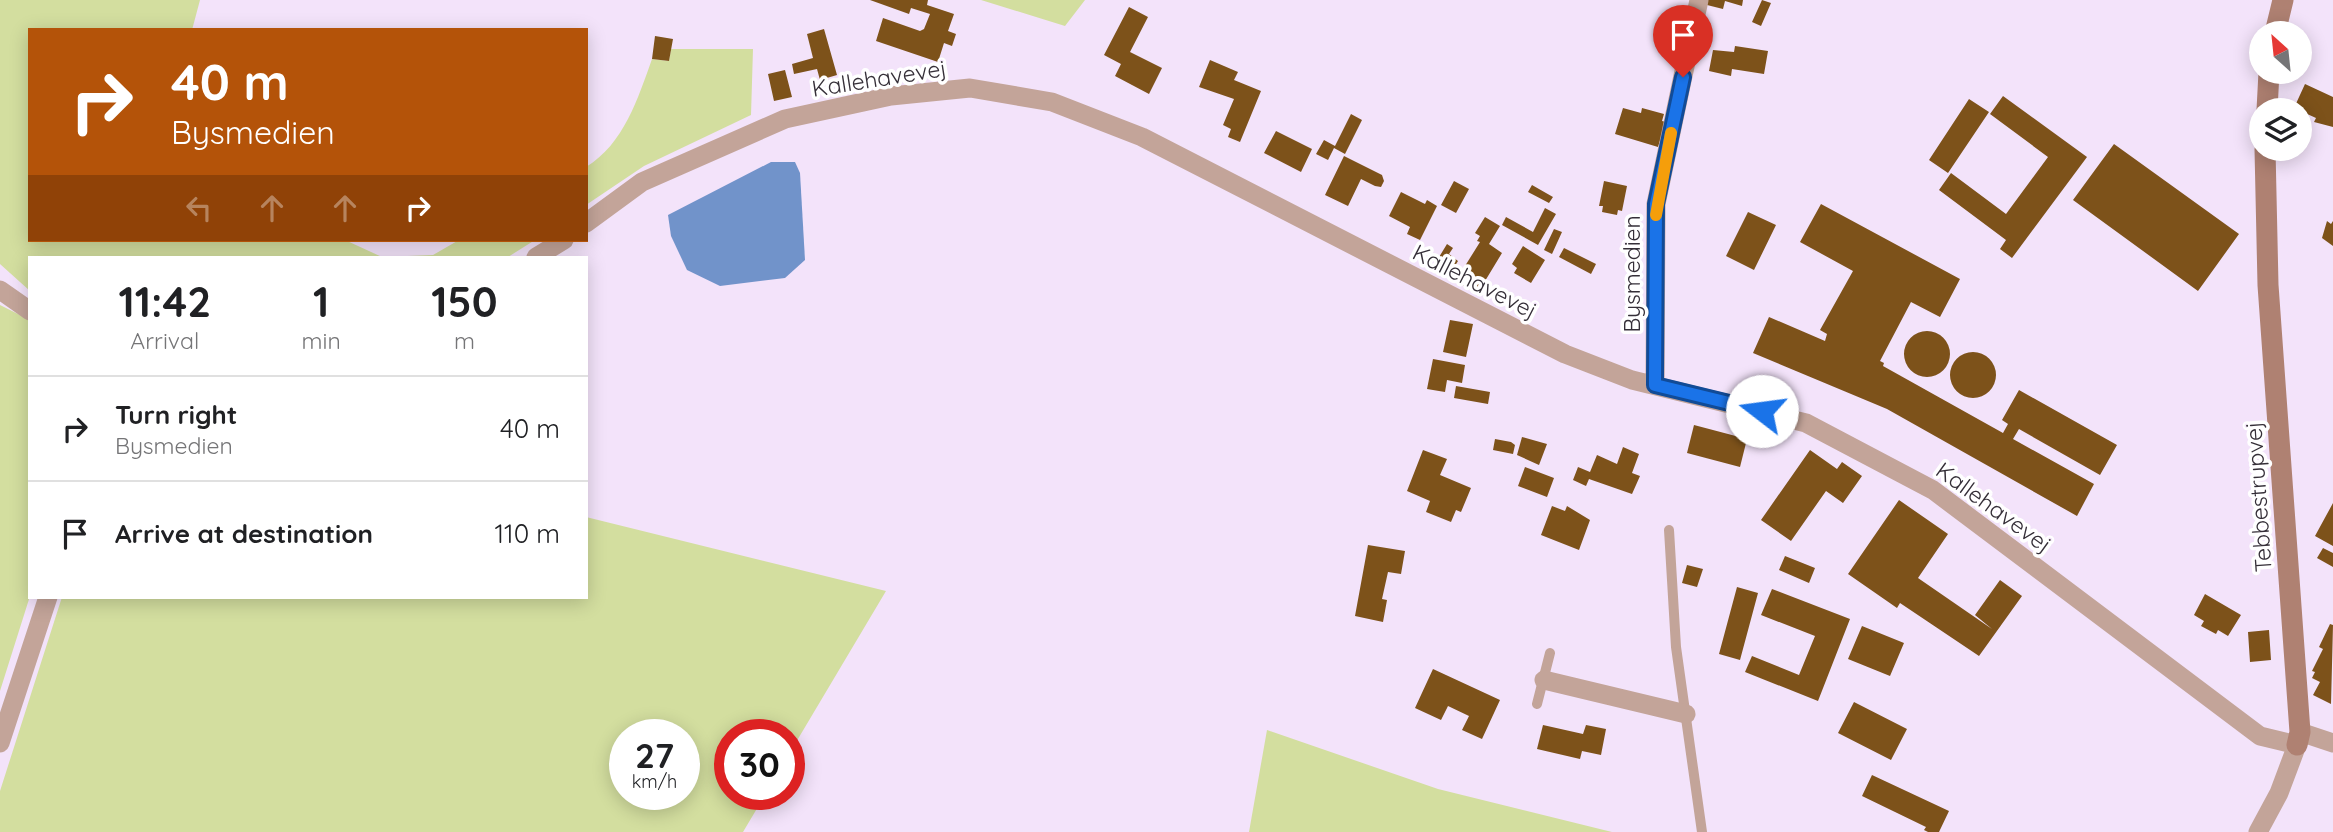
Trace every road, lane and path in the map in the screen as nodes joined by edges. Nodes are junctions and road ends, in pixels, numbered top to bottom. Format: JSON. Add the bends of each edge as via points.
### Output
{"nodes":[{"id":1,"x":1699,"y":0,"type":"edge"},
{"id":2,"x":2284,"y":0,"type":"edge"},
{"id":3,"x":2278,"y":21,"type":"edge"},
{"id":4,"x":2265,"y":161,"type":"edge"},
{"id":5,"x":588,"y":222,"type":"edge"},
{"id":6,"x":561,"y":242,"type":"edge"},
{"id":7,"x":538,"y":256,"type":"edge"},
{"id":8,"x":0,"y":290,"type":"edge"},
{"id":9,"x":28,"y":310,"type":"edge"},
{"id":10,"x":1655,"y":385,"type":"junction"},
{"id":11,"x":1669,"y":530,"type":"dead end"},
{"id":12,"x":47,"y":599,"type":"edge"},
{"id":13,"x":1550,"y":653,"type":"dead end"},
{"id":14,"x":1544,"y":680,"type":"junction"},
{"id":15,"x":1537,"y":704,"type":"dead end"},
{"id":16,"x":1686,"y":714,"type":"junction"},
{"id":17,"x":2299,"y":738,"type":"junction"},
{"id":18,"x":0,"y":743,"type":"edge"},
{"id":19,"x":2333,"y":743,"type":"edge"},
{"id":20,"x":1702,"y":832,"type":"edge"},
{"id":21,"x":2258,"y":832,"type":"edge"}],
"edges":[{"from":1,"to":10,"type":"street","name":"Bysmedien","via":[[1656,204]]},
{"from":2,"to":3,"type":"street"},
{"from":4,"to":17,"type":"street","name":"Tebbestrupvej","via":[[2268,285]]},
{"from":5,"to":10,"type":"street","name":"Kallehavevej","via":[[642,182],[785,119],[891,96],[970,88],[1052,102],[1142,137],[1565,354]]},
{"from":6,"to":7,"type":"street"},
{"from":8,"to":9,"type":"street"},
{"from":10,"to":17,"type":"street","name":"Kallehavevej","via":[[1806,423],[1933,490],[2260,736]]},
{"from":11,"to":16,"type":"lane","via":[[1676,647]]},
{"from":12,"to":18,"type":"street"},
{"from":13,"to":14,"type":"lane"},
{"from":14,"to":15,"type":"lane"},
{"from":14,"to":16,"type":"street"},
{"from":16,"to":20,"type":"lane"},
{"from":17,"to":19,"type":"street","name":"Kallehavevej"},
{"from":17,"to":21,"type":"street","name":"Tebbestrupvej","via":[[2279,793]]}]}
